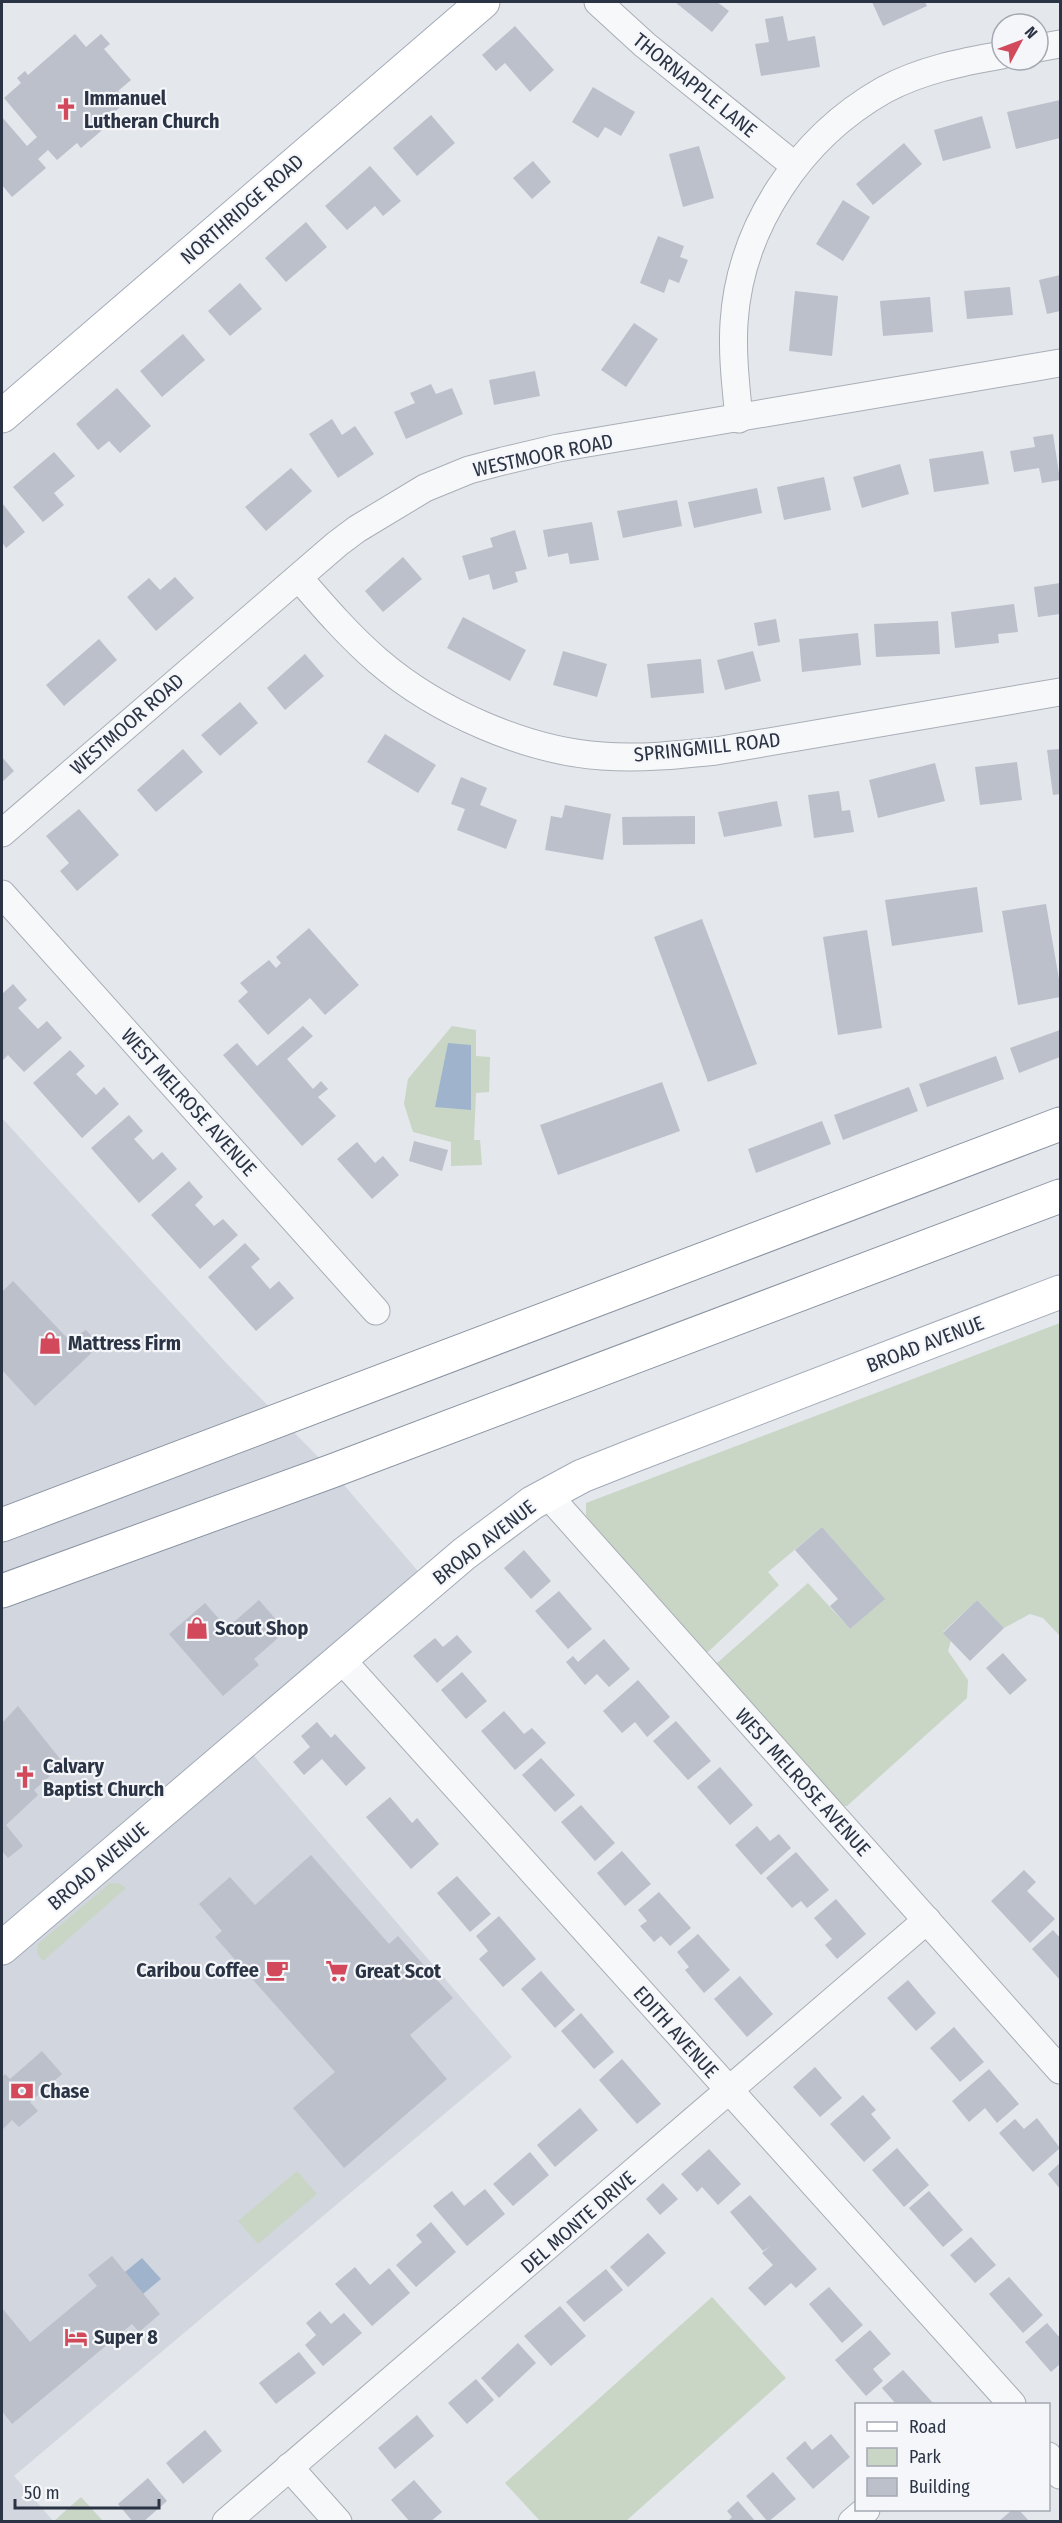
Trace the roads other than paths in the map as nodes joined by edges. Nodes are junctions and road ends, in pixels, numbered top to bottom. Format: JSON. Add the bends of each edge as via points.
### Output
{"nodes":[{"id":1,"x":483,"y":2,"type":"edge"},
{"id":2,"x":598,"y":2,"type":"edge"},
{"id":3,"x":990,"y":57,"type":"edge"},
{"id":4,"x":795,"y":166,"type":"junction"},
{"id":5,"x":1060,"y":363,"type":"edge"},
{"id":6,"x":2,"y":416,"type":"edge"},
{"id":7,"x":739,"y":419,"type":"junction"},
{"id":8,"x":299,"y":578,"type":"junction"},
{"id":9,"x":1060,"y":692,"type":"edge"},
{"id":10,"x":2,"y":833,"type":"edge"},
{"id":11,"x":2,"y":894,"type":"edge"},
{"id":12,"x":1060,"y":1124,"type":"edge"},
{"id":13,"x":1060,"y":1196,"type":"edge"},
{"id":14,"x":1060,"y":1292,"type":"edge"},
{"id":15,"x":376,"y":1311,"type":"dead end"},
{"id":16,"x":547,"y":1494,"type":"junction"},
{"id":17,"x":2,"y":1525,"type":"edge"},
{"id":18,"x":2,"y":1591,"type":"edge"},
{"id":19,"x":341,"y":1659,"type":"junction"},
{"id":20,"x":927,"y":1920,"type":"junction"},
{"id":21,"x":2,"y":1948,"type":"edge"},
{"id":22,"x":1060,"y":2070,"type":"edge"},
{"id":23,"x":729,"y":2090,"type":"junction"},
{"id":24,"x":999,"y":2400,"type":"edge"},
{"id":25,"x":1050,"y":2459,"type":"edge"},
{"id":26,"x":289,"y":2467,"type":"junction"},
{"id":27,"x":1060,"y":2475,"type":"edge"},
{"id":28,"x":865,"y":2511,"type":"edge"},
{"id":29,"x":226,"y":2522,"type":"edge"},
{"id":30,"x":338,"y":2522,"type":"edge"},
{"id":31,"x":852,"y":2522,"type":"edge"}],
"edges":[{"from":1,"to":6,"type":"main road","name":"NORTHRIDGE ROAD"},
{"from":2,"to":4,"type":"street","name":"THORNAPPLE LANE"},
{"from":3,"to":4,"type":"street","via":[[944,67],[886,90],[838,122]]},
{"from":4,"to":7,"type":"street","via":[[759,229],[738,292],[734,350]]},
{"from":5,"to":7,"type":"street","name":"WESTMOOR ROAD"},
{"from":7,"to":8,"type":"street","name":"WESTMOOR ROAD","via":[[558,448],[469,470],[424,488],[357,529]]},
{"from":8,"to":9,"type":"street","name":"SPRINGMILL ROAD","via":[[358,644],[427,696],[495,729],[573,753],[630,757],[706,752]]},
{"from":8,"to":10,"type":"street","name":"WESTMOOR ROAD"},
{"from":11,"to":15,"type":"street","name":"WEST MELROSE AVENUE"},
{"from":12,"to":17,"type":"main road"},
{"from":13,"to":18,"type":"main road","via":[[355,1463]]},
{"from":14,"to":16,"type":"main road","name":"BROAD AVENUE","via":[[635,1455]]},
{"from":16,"to":19,"type":"main road","name":"BROAD AVENUE","via":[[464,1554]]},
{"from":16,"to":20,"type":"street","name":"WEST MELROSE AVENUE"},
{"from":19,"to":21,"type":"main road","name":"BROAD AVENUE"},
{"from":19,"to":23,"type":"street","name":"EDITH AVENUE"},
{"from":20,"to":22,"type":"street","name":"WEST MELROSE AVENUE"},
{"from":20,"to":23,"type":"street","name":"DEL MONTE DRIVE"},
{"from":23,"to":24,"type":"street","name":"EDITH AVENUE"},
{"from":23,"to":26,"type":"street","name":"DEL MONTE DRIVE"},
{"from":25,"to":27,"type":"street"},
{"from":26,"to":29,"type":"street","name":"DEL MONTE DRIVE"},
{"from":26,"to":30,"type":"street"},
{"from":28,"to":31,"type":"street"}]}
